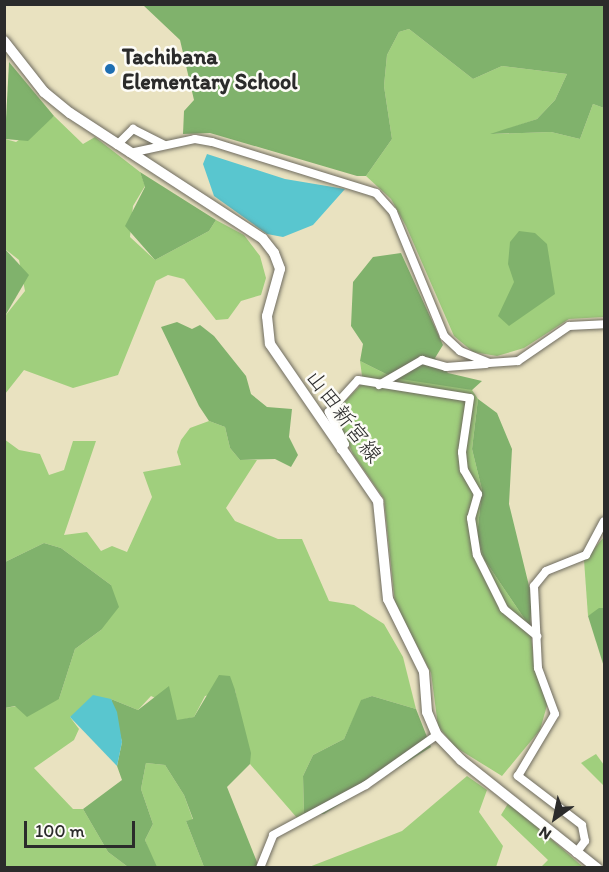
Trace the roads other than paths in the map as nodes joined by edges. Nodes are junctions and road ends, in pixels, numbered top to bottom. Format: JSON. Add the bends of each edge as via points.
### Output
{"nodes":[{"id":1,"x":4,"y":41,"type":"edge"},
{"id":2,"x":117,"y":145,"type":"junction"},
{"id":3,"x":164,"y":145,"type":"junction"},
{"id":4,"x":130,"y":153,"type":"junction"},
{"id":5,"x":604,"y":324,"type":"edge"},
{"id":6,"x":489,"y":363,"type":"junction"},
{"id":7,"x":379,"y":385,"type":"junction"},
{"id":8,"x":341,"y":450,"type":"junction"},
{"id":9,"x":604,"y":521,"type":"edge"},
{"id":10,"x":537,"y":636,"type":"junction"},
{"id":11,"x":437,"y":735,"type":"junction"},
{"id":12,"x":576,"y":853,"type":"junction"},
{"id":13,"x":260,"y":867,"type":"edge"},
{"id":14,"x":597,"y":867,"type":"edge"}],
"edges":[{"from":1,"to":2,"type":"main road","name":"山田新宮線","via":[[44,92]]},
{"from":2,"to":3,"type":"street","via":[[133,129]]},
{"from":2,"to":4,"type":"main road","name":"山田新宮線"},
{"from":3,"to":4,"type":"street"},
{"from":3,"to":6,"type":"street","via":[[212,142],[376,193],[393,212],[444,336],[460,351]]},
{"from":4,"to":8,"type":"main road","name":"山田新宮線","via":[[263,238],[274,253],[280,269],[267,316],[270,344]]},
{"from":5,"to":6,"type":"street","via":[[568,326],[532,354]]},
{"from":6,"to":7,"type":"street","via":[[446,367],[422,360]]},
{"from":7,"to":8,"type":"street","via":[[358,380],[329,412],[345,444]]},
{"from":7,"to":10,"type":"street","via":[[470,398],[462,452],[464,470],[478,494],[471,518],[477,555],[504,609]]},
{"from":8,"to":11,"type":"main road","name":"山田新宮線","via":[[378,501],[388,599],[424,672],[427,712]]},
{"from":9,"to":10,"type":"street","via":[[586,555],[546,571],[534,586]]},
{"from":10,"to":12,"type":"street","via":[[538,668],[555,714],[518,776],[582,825],[585,841]]},
{"from":11,"to":12,"type":"main road","name":"山田新宮線"},
{"from":11,"to":13,"type":"street","via":[[366,785],[273,835]]},
{"from":12,"to":14,"type":"main road","name":"山田新宮線"}]}
